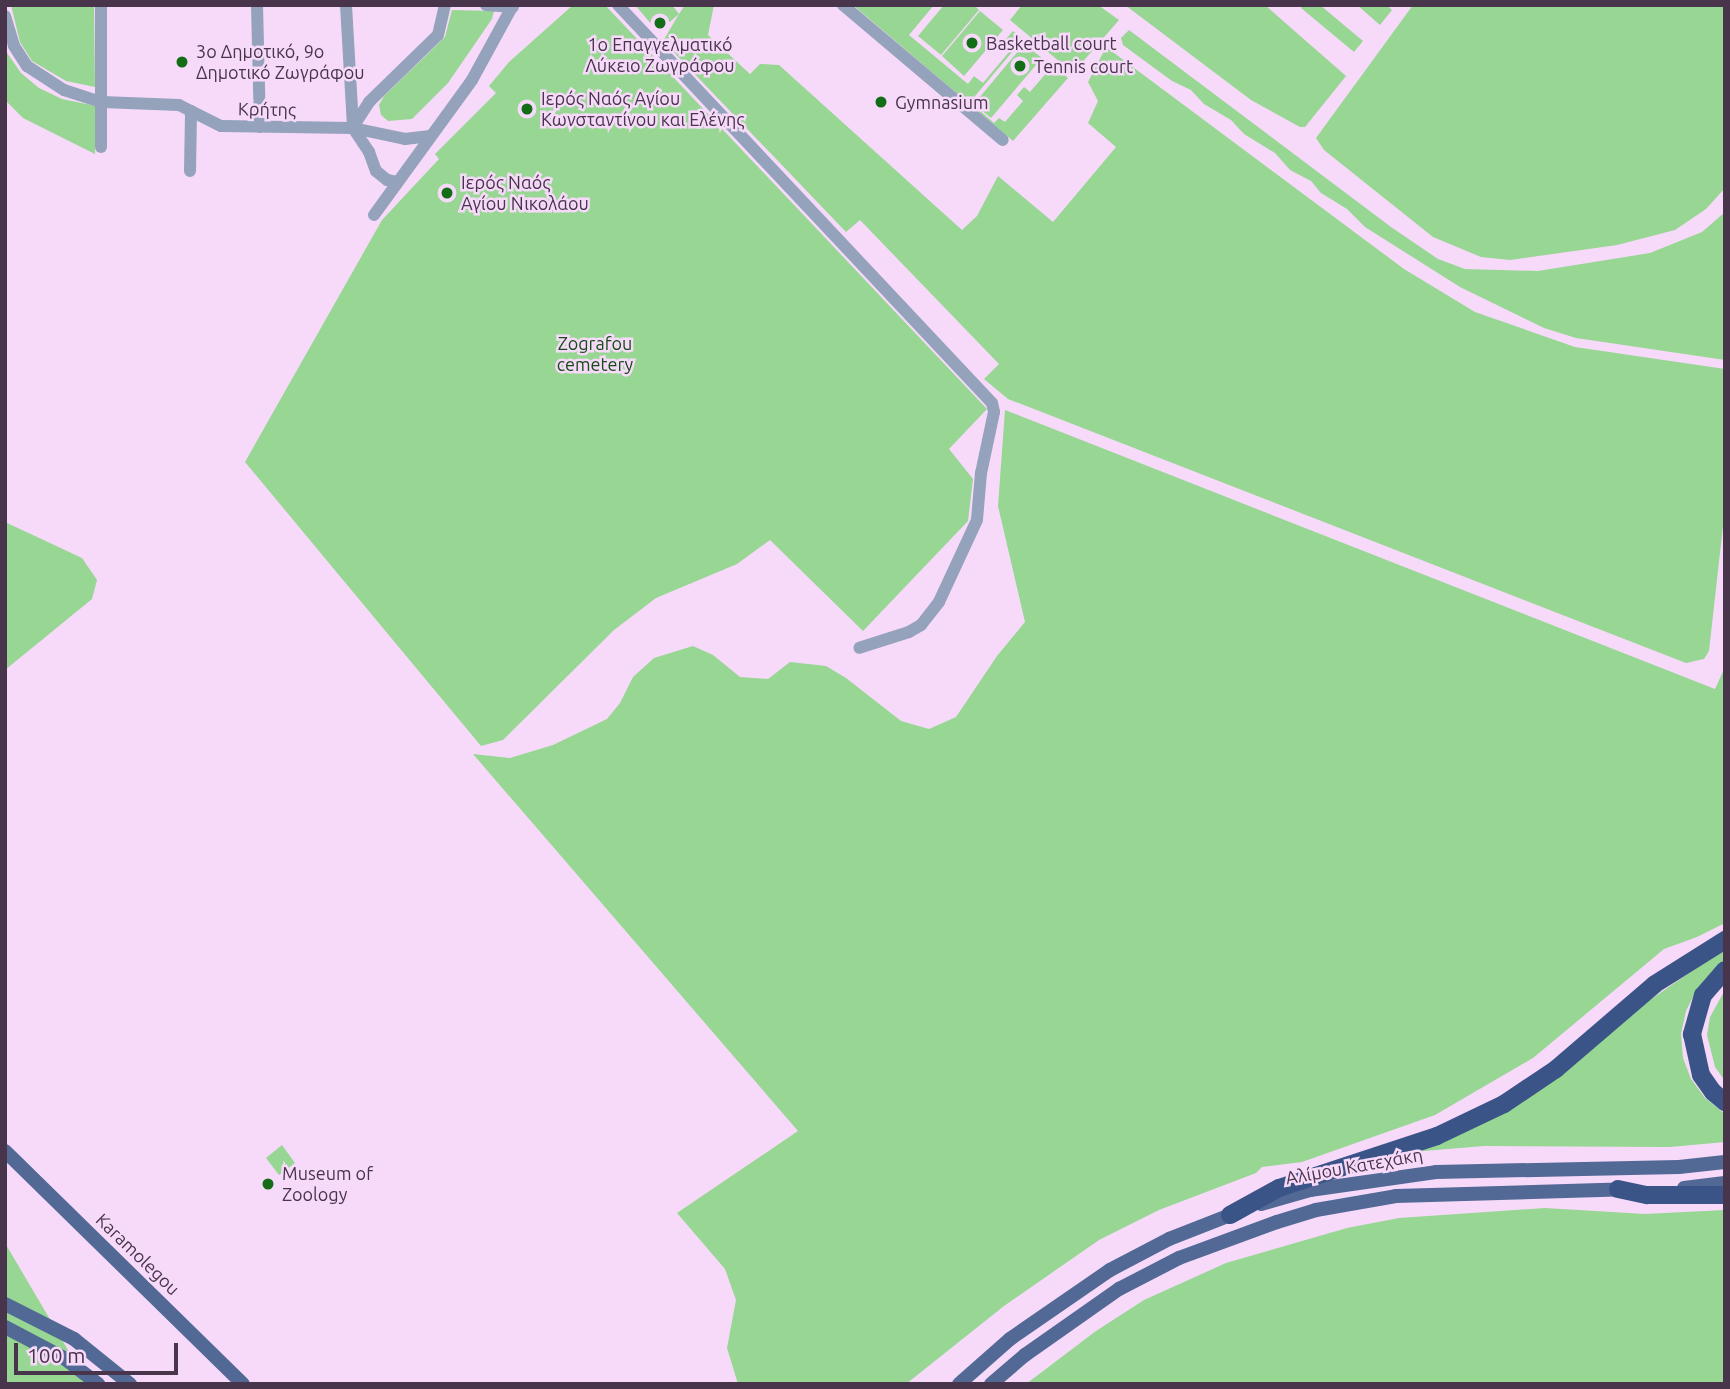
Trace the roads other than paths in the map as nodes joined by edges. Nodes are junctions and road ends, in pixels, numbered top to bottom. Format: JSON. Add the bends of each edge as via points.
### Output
{"nodes":[{"id":1,"x":101,"y":5,"type":"edge"},
{"id":2,"x":257,"y":5,"type":"edge"},
{"id":3,"x":346,"y":5,"type":"edge"},
{"id":4,"x":445,"y":5,"type":"edge"},
{"id":5,"x":486,"y":5,"type":"edge"},
{"id":6,"x":618,"y":5,"type":"edge"},
{"id":7,"x":843,"y":5,"type":"edge"},
{"id":8,"x":513,"y":6,"type":"edge"},
{"id":9,"x":5,"y":16,"type":"edge"},
{"id":10,"x":102,"y":102,"type":"junction"},
{"id":11,"x":191,"y":111,"type":"junction"},
{"id":12,"x":260,"y":127,"type":"junction"},
{"id":13,"x":352,"y":128,"type":"junction"},
{"id":14,"x":430,"y":136,"type":"junction"},
{"id":15,"x":1003,"y":141,"type":"dead end"},
{"id":16,"x":101,"y":147,"type":"dead end"},
{"id":17,"x":190,"y":171,"type":"dead end"},
{"id":18,"x":397,"y":182,"type":"junction"},
{"id":19,"x":374,"y":215,"type":"dead end"},
{"id":20,"x":859,"y":648,"type":"dead end"},
{"id":21,"x":1725,"y":940,"type":"edge"},
{"id":22,"x":1725,"y":970,"type":"edge"},
{"id":23,"x":1725,"y":1102,"type":"edge"},
{"id":24,"x":5,"y":1152,"type":"edge"},
{"id":25,"x":1725,"y":1162,"type":"edge"},
{"id":26,"x":1725,"y":1184,"type":"edge"},
{"id":27,"x":1618,"y":1189,"type":"junction"},
{"id":28,"x":1725,"y":1195,"type":"edge"},
{"id":29,"x":1230,"y":1215,"type":"junction"},
{"id":30,"x":5,"y":1304,"type":"edge"},
{"id":31,"x":5,"y":1327,"type":"edge"},
{"id":32,"x":97,"y":1384,"type":"edge"},
{"id":33,"x":130,"y":1384,"type":"edge"},
{"id":34,"x":243,"y":1384,"type":"edge"},
{"id":35,"x":959,"y":1384,"type":"edge"},
{"id":36,"x":991,"y":1384,"type":"edge"}],
"edges":[{"from":1,"to":10,"type":"street"},
{"from":2,"to":12,"type":"street"},
{"from":3,"to":13,"type":"street"},
{"from":4,"to":13,"type":"street","via":[[438,35],[369,102]]},
{"from":5,"to":8,"type":"street"},
{"from":6,"to":20,"type":"street","via":[[992,403],[977,520],[939,602],[921,625],[909,632]]},
{"from":7,"to":15,"type":"street"},
{"from":8,"to":14,"type":"street","via":[[472,80]]},
{"from":9,"to":10,"type":"street","name":"Κρήτης","via":[[14,46],[27,66],[64,90]]},
{"from":10,"to":11,"type":"street","name":"Κρήτης","via":[[179,105]]},
{"from":10,"to":16,"type":"street"},
{"from":11,"to":12,"type":"street","name":"Κρήτης","via":[[221,126]]},
{"from":11,"to":17,"type":"street"},
{"from":12,"to":13,"type":"street","name":"Κρήτης"},
{"from":13,"to":14,"type":"street","name":"Κρήτης","via":[[405,139]]},
{"from":13,"to":18,"type":"street","via":[[376,171]]},
{"from":14,"to":18,"type":"street"},
{"from":18,"to":19,"type":"street"},
{"from":21,"to":29,"type":"highway","via":[[1655,984],[1556,1069],[1504,1104],[1437,1136],[1279,1188]]},
{"from":22,"to":23,"type":"highway","via":[[1703,995],[1692,1034],[1701,1074]]},
{"from":24,"to":34,"type":"main road","name":"Karamolegou"},
{"from":25,"to":29,"type":"main road","name":"Αλίμου Κατεχάκη","via":[[1393,1176],[1310,1190]]},
{"from":26,"to":27,"type":"main road","name":"Αλίμου Κατεχάκη"},
{"from":27,"to":28,"type":"highway","via":[[1647,1195]]},
{"from":27,"to":36,"type":"main road","name":"Αλίμου Κατεχάκη","via":[[1396,1196],[1277,1222],[1180,1258],[1119,1289]]},
{"from":29,"to":35,"type":"main road","name":"Αλίμου Κατεχάκη","via":[[1169,1239],[1111,1270],[1010,1339]]},
{"from":30,"to":33,"type":"main road","via":[[74,1339]]},
{"from":31,"to":32,"type":"main road","via":[[64,1357]]}]}
